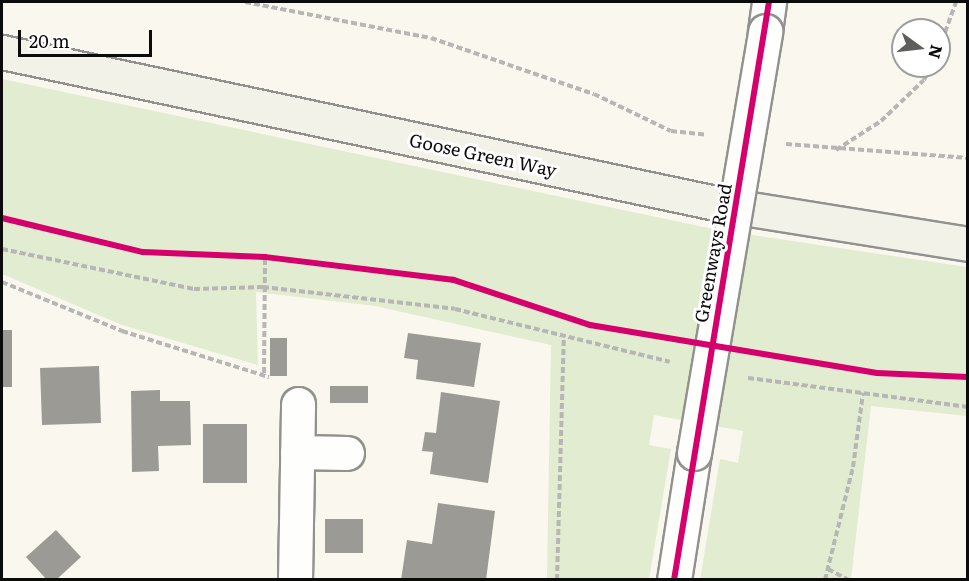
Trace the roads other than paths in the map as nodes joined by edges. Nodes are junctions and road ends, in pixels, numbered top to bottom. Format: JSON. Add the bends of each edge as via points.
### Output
{"nodes":[{"id":1,"x":767,"y":16,"type":"edge"},
{"id":2,"x":2,"y":52,"type":"edge"},
{"id":3,"x":968,"y":244,"type":"edge"},
{"id":4,"x":298,"y":404,"type":"road end"},
{"id":5,"x":297,"y":452,"type":"junction"},
{"id":6,"x":346,"y":453,"type":"dead end"},
{"id":7,"x":295,"y":579,"type":"edge"},
{"id":8,"x":674,"y":579,"type":"edge"}],
"edges":[{"from":1,"to":8,"type":"street","name":"Greenways Road","bridge":true},
{"from":2,"to":3,"type":"main road","name":"Goose Green Way","via":[[725,205]]},
{"from":4,"to":5,"type":"street"},
{"from":5,"to":6,"type":"street"},
{"from":5,"to":7,"type":"street"}]}
